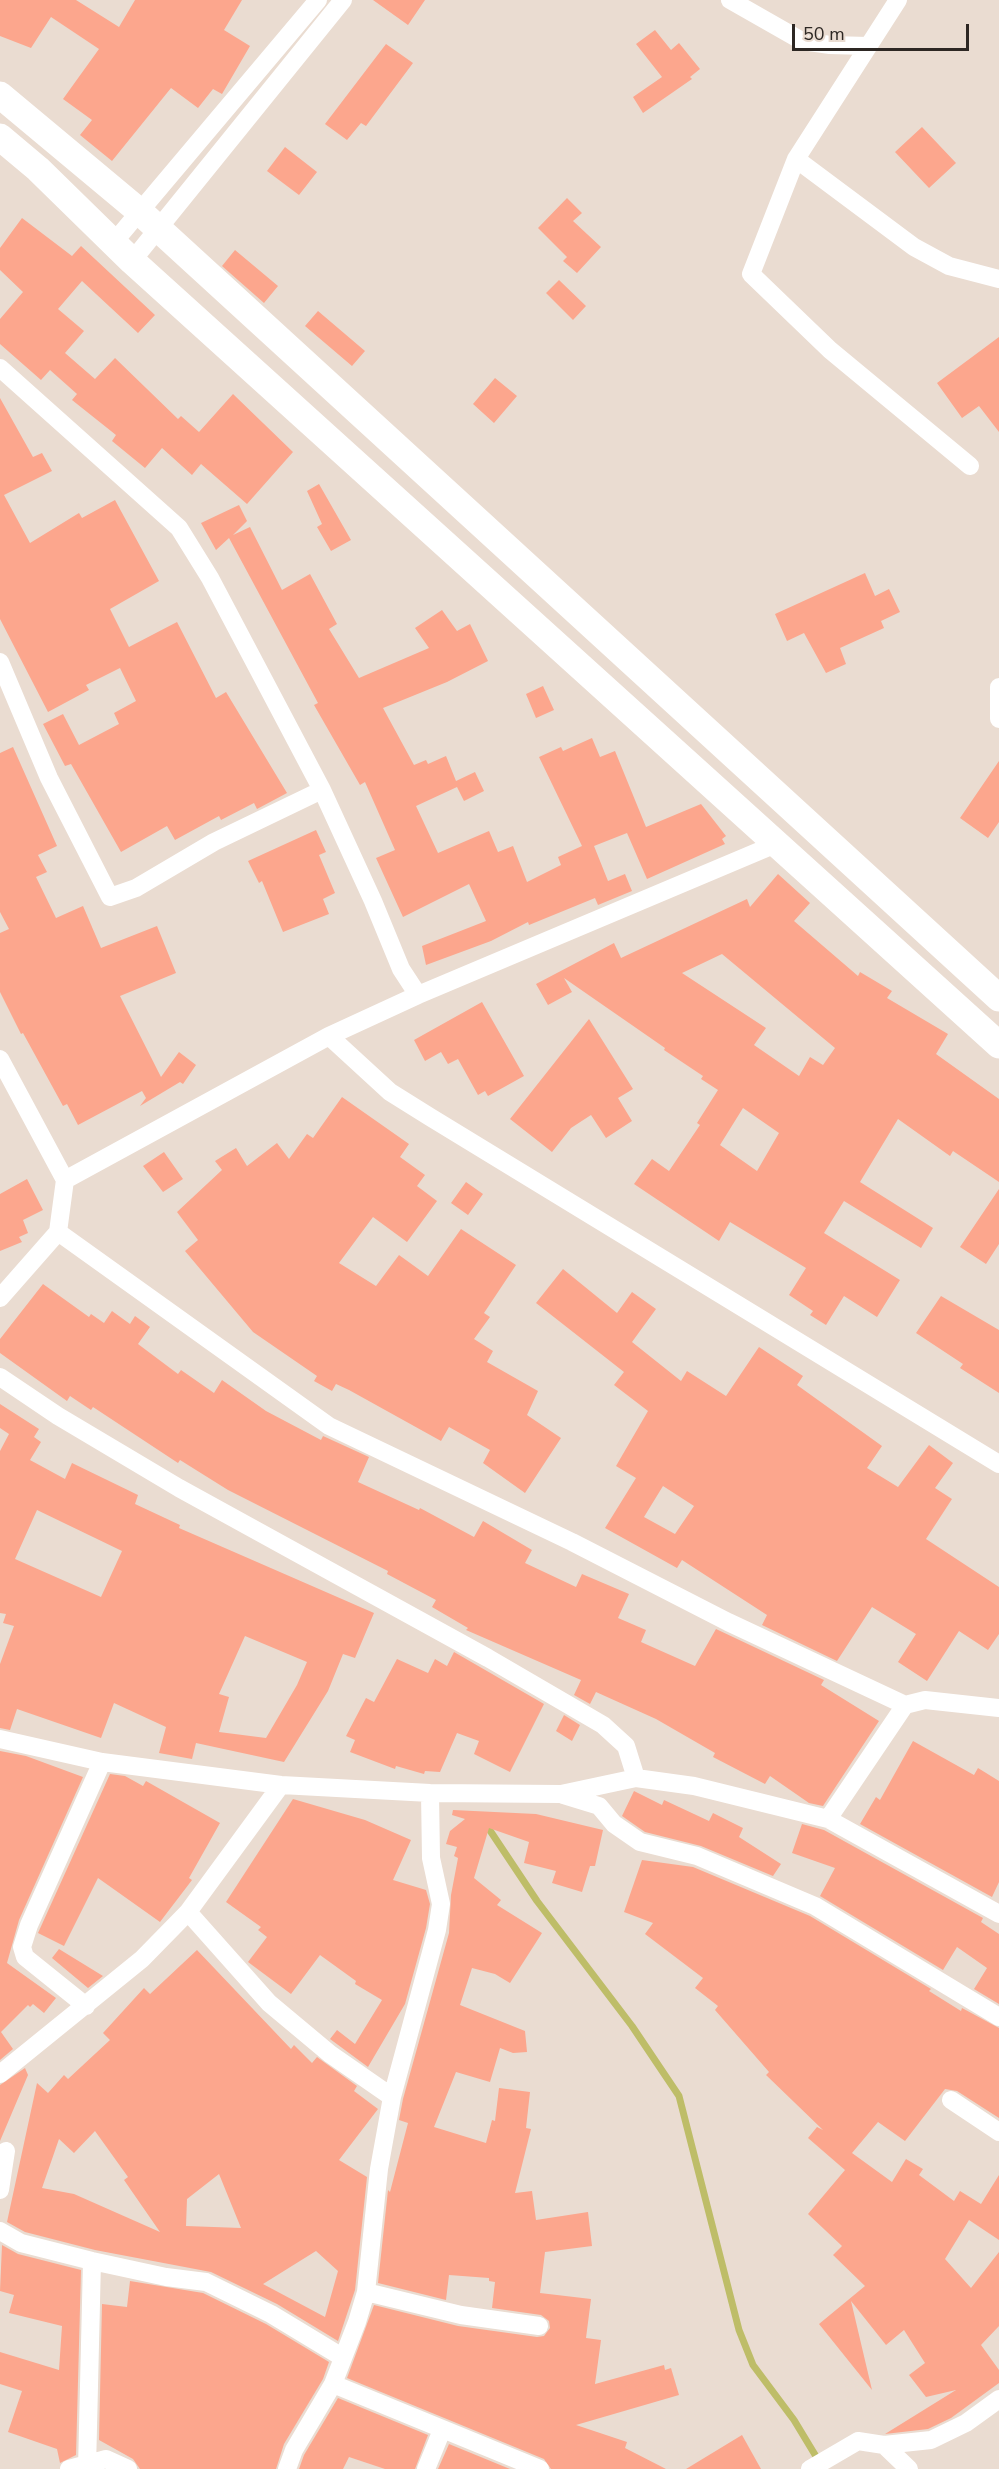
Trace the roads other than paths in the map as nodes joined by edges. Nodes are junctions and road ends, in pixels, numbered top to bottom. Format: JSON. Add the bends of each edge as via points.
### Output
{"nodes":[{"id":1,"x":318,"y":0,"type":"edge"},
{"id":2,"x":343,"y":0,"type":"edge"},
{"id":3,"x":730,"y":0,"type":"edge"},
{"id":4,"x":898,"y":0,"type":"edge"},
{"id":5,"x":868,"y":46,"type":"junction"},
{"id":6,"x":0,"y":95,"type":"edge"},
{"id":7,"x":0,"y":137,"type":"edge"},
{"id":8,"x":796,"y":159,"type":"junction"},
{"id":9,"x":148,"y":220,"type":"junction"},
{"id":10,"x":123,"y":251,"type":"junction"},
{"id":11,"x":999,"y":279,"type":"edge"},
{"id":12,"x":0,"y":368,"type":"edge"},
{"id":13,"x":970,"y":466,"type":"dead end"},
{"id":14,"x":0,"y":662,"type":"edge"},
{"id":15,"x":999,"y":687,"type":"edge"},
{"id":16,"x":999,"y":719,"type":"edge"},
{"id":17,"x":322,"y":790,"type":"junction"},
{"id":18,"x":776,"y":844,"type":"junction"},
{"id":19,"x":418,"y":995,"type":"junction"},
{"id":20,"x":999,"y":998,"type":"edge"},
{"id":21,"x":329,"y":1036,"type":"junction"},
{"id":22,"x":999,"y":1045,"type":"edge"},
{"id":23,"x":0,"y":1059,"type":"edge"},
{"id":24,"x":65,"y":1180,"type":"junction"},
{"id":25,"x":58,"y":1232,"type":"junction"},
{"id":26,"x":0,"y":1298,"type":"edge"},
{"id":27,"x":0,"y":1377,"type":"edge"},
{"id":28,"x":999,"y":1464,"type":"edge"},
{"id":29,"x":905,"y":1705,"type":"junction"},
{"id":30,"x":999,"y":1708,"type":"edge"},
{"id":31,"x":0,"y":1739,"type":"edge"},
{"id":32,"x":102,"y":1762,"type":"junction"},
{"id":33,"x":636,"y":1778,"type":"junction"},
{"id":34,"x":281,"y":1785,"type":"junction"},
{"id":35,"x":430,"y":1792,"type":"junction"},
{"id":36,"x":561,"y":1794,"type":"junction"},
{"id":37,"x":828,"y":1819,"type":"junction"},
{"id":38,"x":188,"y":1912,"type":"junction"},
{"id":39,"x":999,"y":1914,"type":"edge"},
{"id":40,"x":86,"y":2006,"type":"junction"},
{"id":41,"x":999,"y":2017,"type":"edge"},
{"id":42,"x":0,"y":2074,"type":"edge"},
{"id":43,"x":392,"y":2097,"type":"junction"},
{"id":44,"x":951,"y":2100,"type":"dead end"},
{"id":45,"x":999,"y":2132,"type":"edge"},
{"id":46,"x":6,"y":2151,"type":"dead end"},
{"id":47,"x":0,"y":2190,"type":"edge"},
{"id":48,"x":0,"y":2231,"type":"edge"},
{"id":49,"x":92,"y":2261,"type":"junction"},
{"id":50,"x":366,"y":2292,"type":"junction"},
{"id":51,"x":539,"y":2326,"type":"dead end"},
{"id":52,"x":342,"y":2357,"type":"junction"},
{"id":53,"x":333,"y":2384,"type":"junction"},
{"id":54,"x":999,"y":2399,"type":"edge"},
{"id":55,"x":442,"y":2430,"type":"junction"},
{"id":56,"x":884,"y":2445,"type":"junction"},
{"id":57,"x":88,"y":2467,"type":"edge"},
{"id":58,"x":811,"y":2468,"type":"edge"},
{"id":59,"x":69,"y":2469,"type":"edge"},
{"id":60,"x":128,"y":2469,"type":"edge"},
{"id":61,"x":287,"y":2469,"type":"edge"},
{"id":62,"x":426,"y":2469,"type":"edge"},
{"id":63,"x":540,"y":2469,"type":"edge"},
{"id":64,"x":909,"y":2469,"type":"edge"}],
"edges":[{"from":1,"to":9,"type":"street"},
{"from":2,"to":9,"type":"street"},
{"from":3,"to":5,"type":"street","via":[[802,41]]},
{"from":4,"to":5,"type":"street"},
{"from":5,"to":8,"type":"street"},
{"from":6,"to":9,"type":"main road"},
{"from":7,"to":10,"type":"main road"},
{"from":8,"to":11,"type":"street","via":[[914,247],[950,266]]},
{"from":8,"to":13,"type":"street","via":[[751,274],[830,350]]},
{"from":9,"to":10,"type":"street"},
{"from":9,"to":10,"type":"street"},
{"from":9,"to":20,"type":"main road"},
{"from":10,"to":18,"type":"main road"},
{"from":12,"to":17,"type":"street","via":[[179,528],[210,578]]},
{"from":14,"to":17,"type":"street","via":[[49,778],[110,897],[136,888],[214,842]]},
{"from":15,"to":16,"type":"street"},
{"from":17,"to":19,"type":"street","via":[[401,969]]},
{"from":18,"to":19,"type":"street"},
{"from":18,"to":22,"type":"main road"},
{"from":19,"to":21,"type":"street"},
{"from":21,"to":24,"type":"street"},
{"from":21,"to":28,"type":"street","via":[[390,1092]]},
{"from":23,"to":24,"type":"street"},
{"from":24,"to":25,"type":"street"},
{"from":25,"to":26,"type":"street"},
{"from":25,"to":29,"type":"street","via":[[329,1426]]},
{"from":27,"to":33,"type":"street","via":[[179,1488],[603,1725],[626,1746]]},
{"from":29,"to":30,"type":"street","via":[[925,1700]]},
{"from":29,"to":37,"type":"street"},
{"from":31,"to":32,"type":"street"},
{"from":32,"to":34,"type":"street"},
{"from":32,"to":40,"type":"street","via":[[22,1947],[25,1957]]},
{"from":33,"to":36,"type":"street"},
{"from":33,"to":37,"type":"street","via":[[694,1786]]},
{"from":34,"to":35,"type":"street"},
{"from":34,"to":38,"type":"street"},
{"from":35,"to":36,"type":"street"},
{"from":35,"to":43,"type":"street","via":[[431,1858],[441,1904]]},
{"from":36,"to":41,"type":"street","via":[[599,1806],[614,1824],[640,1842],[697,1856],[815,1906]]},
{"from":37,"to":39,"type":"street"},
{"from":38,"to":40,"type":"street","via":[[142,1959]]},
{"from":38,"to":43,"type":"street","via":[[269,2003],[330,2054]]},
{"from":40,"to":42,"type":"street"},
{"from":43,"to":50,"type":"street","via":[[379,2169]]},
{"from":44,"to":45,"type":"street"},
{"from":46,"to":47,"type":"street"},
{"from":48,"to":49,"type":"street","via":[[21,2243]]},
{"from":49,"to":52,"type":"street","via":[[206,2282],[271,2314]]},
{"from":49,"to":57,"type":"street"},
{"from":50,"to":51,"type":"street","via":[[461,2315]]},
{"from":50,"to":52,"type":"street"},
{"from":52,"to":53,"type":"street"},
{"from":53,"to":55,"type":"street"},
{"from":53,"to":61,"type":"street"},
{"from":54,"to":56,"type":"street","via":[[931,2440]]},
{"from":55,"to":62,"type":"street"},
{"from":55,"to":63,"type":"street"},
{"from":56,"to":58,"type":"street","via":[[858,2441]]},
{"from":56,"to":64,"type":"street"},
{"from":57,"to":59,"type":"street"},
{"from":57,"to":60,"type":"street","via":[[106,2459]]}]}
